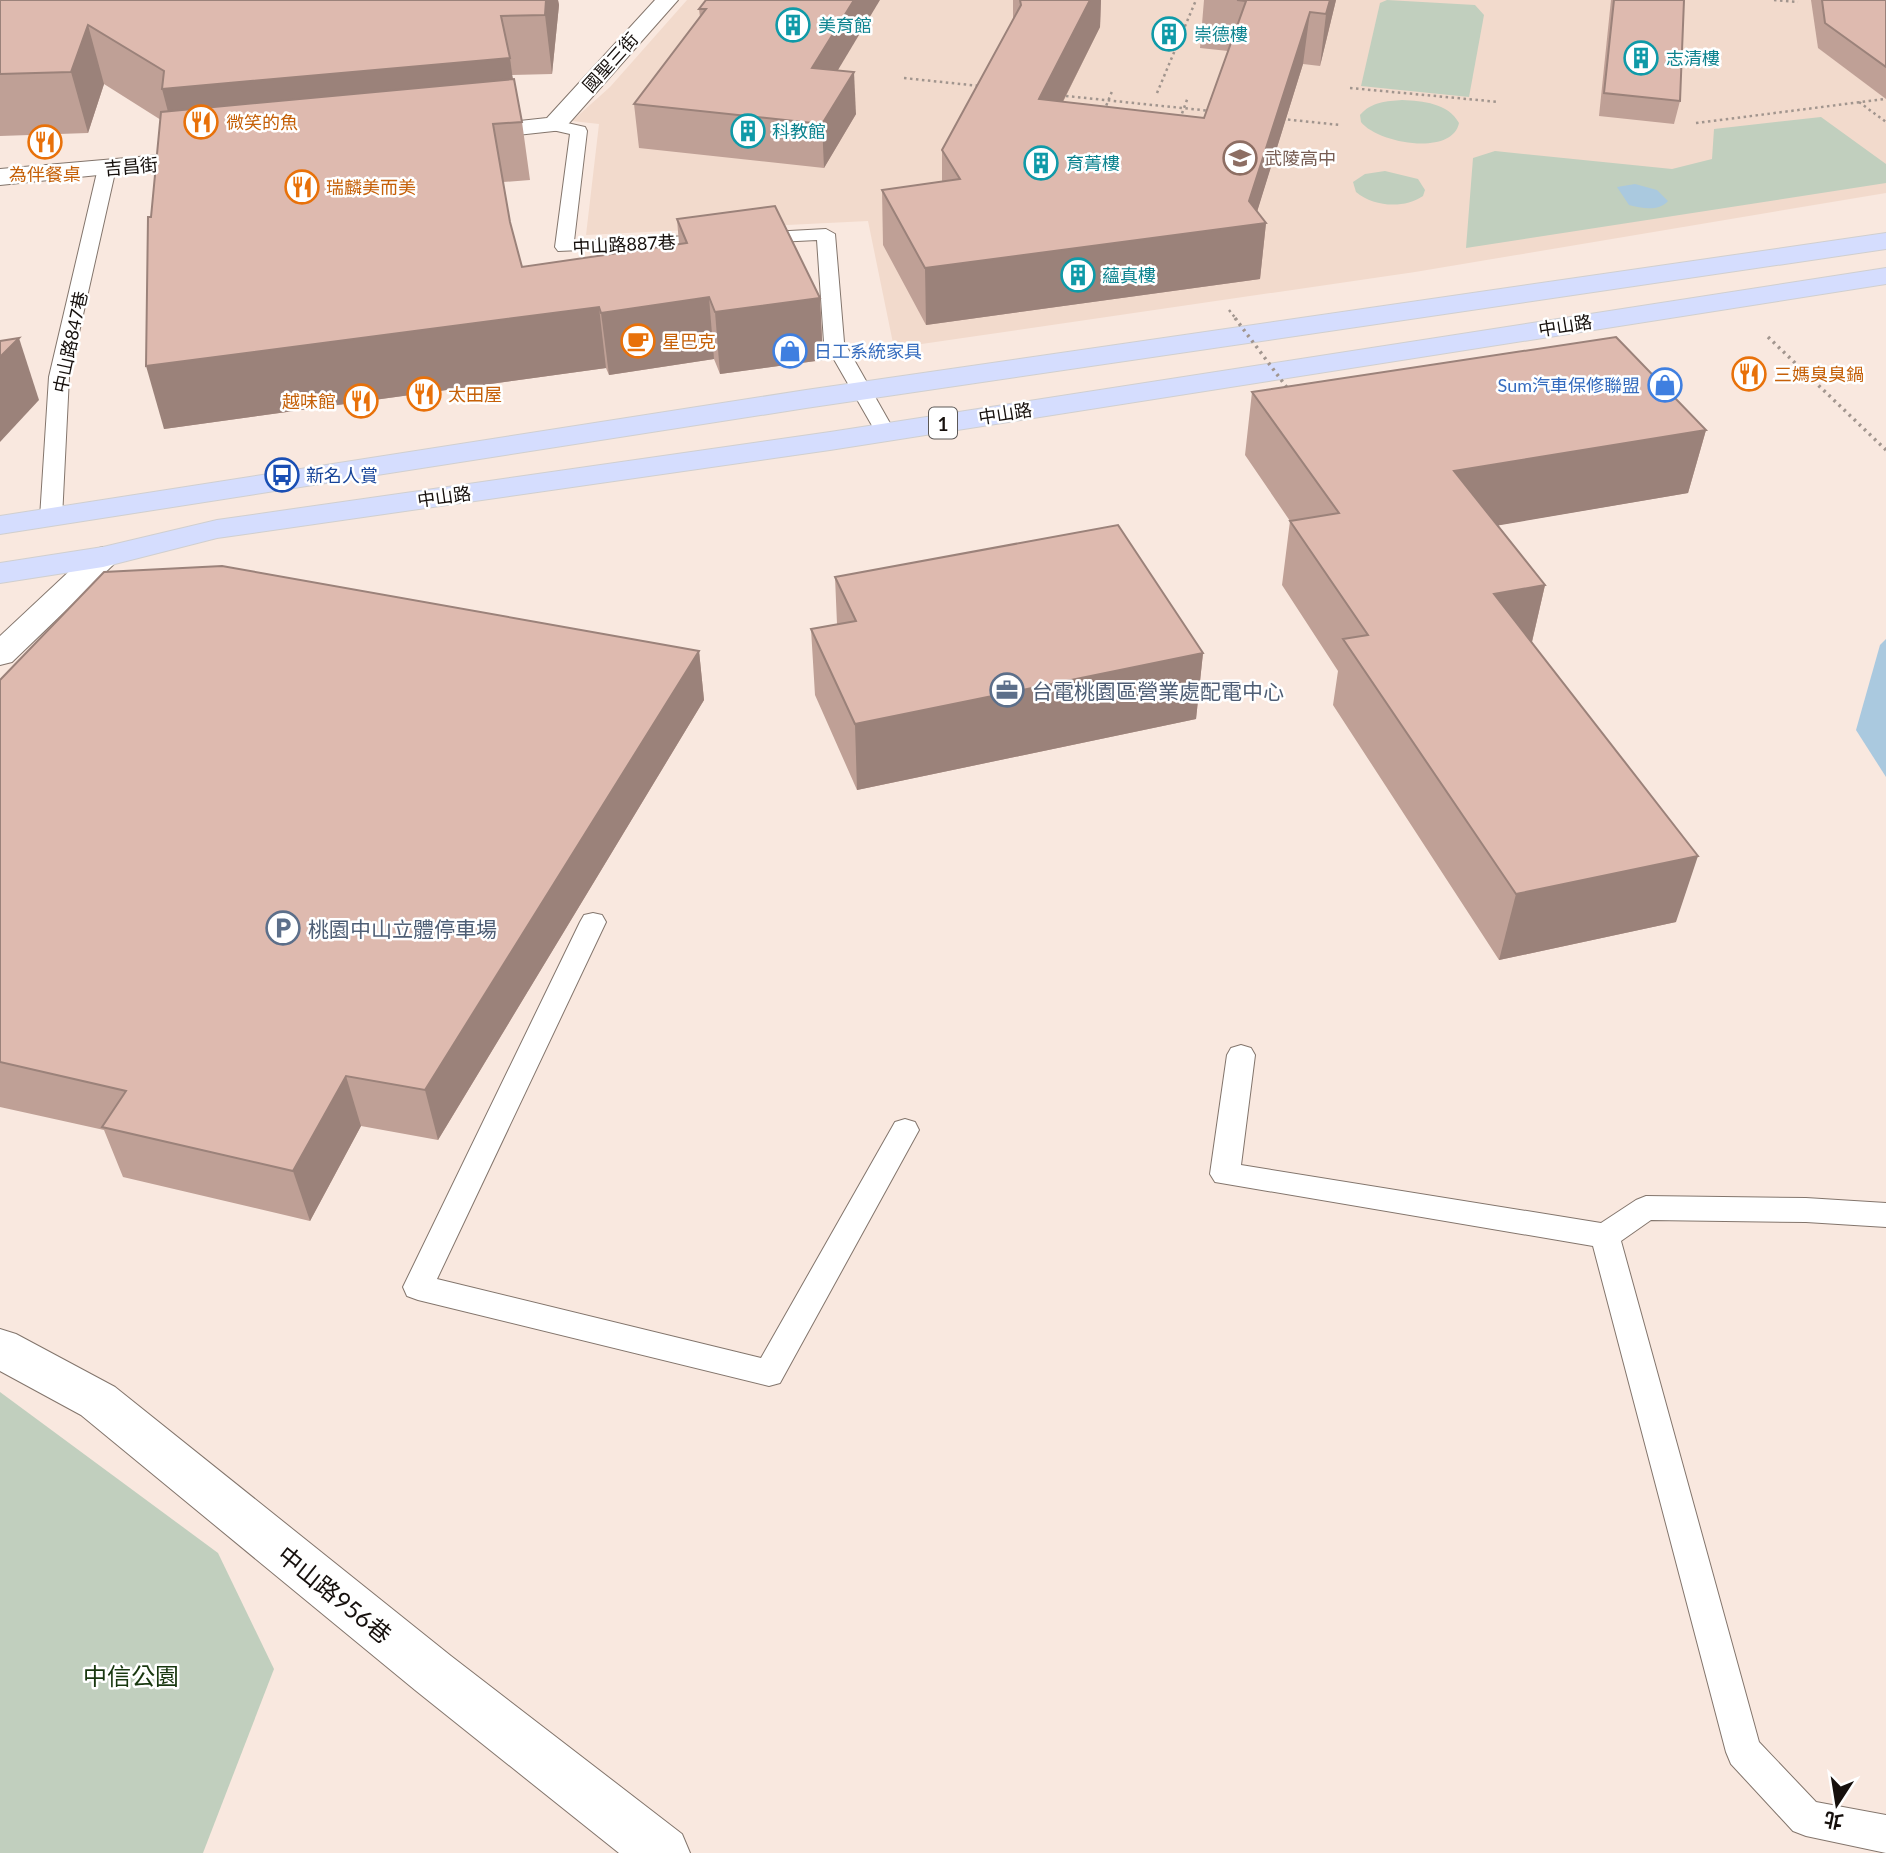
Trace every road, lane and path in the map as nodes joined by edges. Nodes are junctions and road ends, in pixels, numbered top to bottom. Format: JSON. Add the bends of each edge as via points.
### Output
{"nodes":[{"id":1,"x":667,"y":0,"type":"edge"},
{"id":2,"x":1196,"y":0,"type":"edge"},
{"id":3,"x":1774,"y":0,"type":"edge"},
{"id":4,"x":1798,"y":2,"type":"dead end"},
{"id":5,"x":904,"y":78,"type":"dead end"},
{"id":6,"x":986,"y":87,"type":"edge"},
{"id":7,"x":1350,"y":88,"type":"dead end"},
{"id":8,"x":1113,"y":89,"type":"dead end"},
{"id":9,"x":1157,"y":93,"type":"dead end"},
{"id":10,"x":1066,"y":96,"type":"edge"},
{"id":11,"x":1188,"y":97,"type":"dead end"},
{"id":12,"x":1885,"y":99,"type":"edge"},
{"id":13,"x":1108,"y":100,"type":"junction"},
{"id":14,"x":1499,"y":102,"type":"dead end"},
{"id":15,"x":1859,"y":102,"type":"junction"},
{"id":16,"x":1184,"y":108,"type":"junction"},
{"id":17,"x":1222,"y":112,"type":"edge"},
{"id":18,"x":1103,"y":113,"type":"edge"},
{"id":19,"x":1279,"y":119,"type":"edge"},
{"id":20,"x":1178,"y":122,"type":"edge"},
{"id":21,"x":1886,"y":122,"type":"edge"},
{"id":22,"x":1696,"y":123,"type":"dead end"},
{"id":23,"x":554,"y":125,"type":"junction"},
{"id":24,"x":1340,"y":125,"type":"dead end"},
{"id":25,"x":446,"y":135,"type":"edge"},
{"id":26,"x":229,"y":156,"type":"edge"},
{"id":27,"x":107,"y":168,"type":"junction"},
{"id":28,"x":0,"y":177,"type":"edge"},
{"id":29,"x":1886,"y":241,"type":"edge"},
{"id":30,"x":1886,"y":276,"type":"edge"},
{"id":31,"x":1730,"y":300,"type":"junction"},
{"id":32,"x":1229,"y":310,"type":"dead end"},
{"id":33,"x":1289,"y":391,"type":"edge"},
{"id":34,"x":860,"y":392,"type":"junction"},
{"id":35,"x":885,"y":432,"type":"junction"},
{"id":36,"x":1886,"y":450,"type":"edge"},
{"id":37,"x":51,"y":518,"type":"junction"},
{"id":38,"x":0,"y":525,"type":"edge"},
{"id":39,"x":103,"y":557,"type":"junction"},
{"id":40,"x":0,"y":573,"type":"edge"},
{"id":41,"x":0,"y":655,"type":"edge"},
{"id":42,"x":593,"y":922,"type":"dead end"},
{"id":43,"x":1241,"y":1055,"type":"dead end"},
{"id":44,"x":905,"y":1130,"type":"dead end"},
{"id":45,"x":1886,"y":1215,"type":"edge"},
{"id":46,"x":1605,"y":1236,"type":"junction"},
{"id":47,"x":0,"y":1348,"type":"edge"},
{"id":48,"x":1886,"y":1834,"type":"edge"},
{"id":49,"x":663,"y":1853,"type":"edge"}],
"edges":[{"from":1,"to":23,"type":"street","name":"國聖三街"},
{"from":2,"to":9,"type":"path"},
{"from":3,"to":4,"type":"path"},
{"from":5,"to":6,"type":"path"},
{"from":7,"to":14,"type":"path"},
{"from":8,"to":13,"type":"path"},
{"from":10,"to":13,"type":"path"},
{"from":11,"to":16,"type":"path"},
{"from":12,"to":15,"type":"path"},
{"from":13,"to":16,"type":"path"},
{"from":13,"to":18,"type":"path"},
{"from":15,"to":21,"type":"path"},
{"from":15,"to":22,"type":"path"},
{"from":16,"to":17,"type":"path"},
{"from":16,"to":20,"type":"path"},
{"from":19,"to":24,"type":"path"},
{"from":23,"to":25,"type":"street"},
{"from":23,"to":34,"type":"lane","name":"中山路887巷","via":[[579,131],[564,247],[826,234],[834,342]]},
{"from":26,"to":27,"type":"street","name":"吉昌街"},
{"from":27,"to":28,"type":"street","name":"吉昌街"},
{"from":27,"to":37,"type":"lane","name":"中山路847巷","via":[[59,377]]},
{"from":29,"to":34,"type":"main road","name":"中山路","number":"1"},
{"from":30,"to":31,"type":"main road","name":"中山路","number":"1"},
{"from":31,"to":35,"type":"main road","name":"中山路","number":"1"},
{"from":31,"to":36,"type":"path"},
{"from":32,"to":33,"type":"path","bridge":true},
{"from":34,"to":35,"type":"lane","name":"中山路887巷"},
{"from":34,"to":37,"type":"main road","name":"中山路","number":"1"},
{"from":35,"to":39,"type":"main road","name":"中山路","number":"1","via":[[217,529]]},
{"from":37,"to":38,"type":"main road","name":"中山路","number":"1"},
{"from":39,"to":40,"type":"main road","name":"中山路","number":"1"},
{"from":39,"to":41,"type":"street"},
{"from":42,"to":44,"type":"lane","via":[[418,1287],[769,1373]]},
{"from":43,"to":46,"type":"lane","via":[[1225,1174]]},
{"from":45,"to":46,"type":"lane","via":[[1646,1208]]},
{"from":46,"to":48,"type":"lane","via":[[1744,1752],[1806,1818]]},
{"from":47,"to":49,"type":"street","name":"中山路956巷","via":[[98,1401]]}]}
